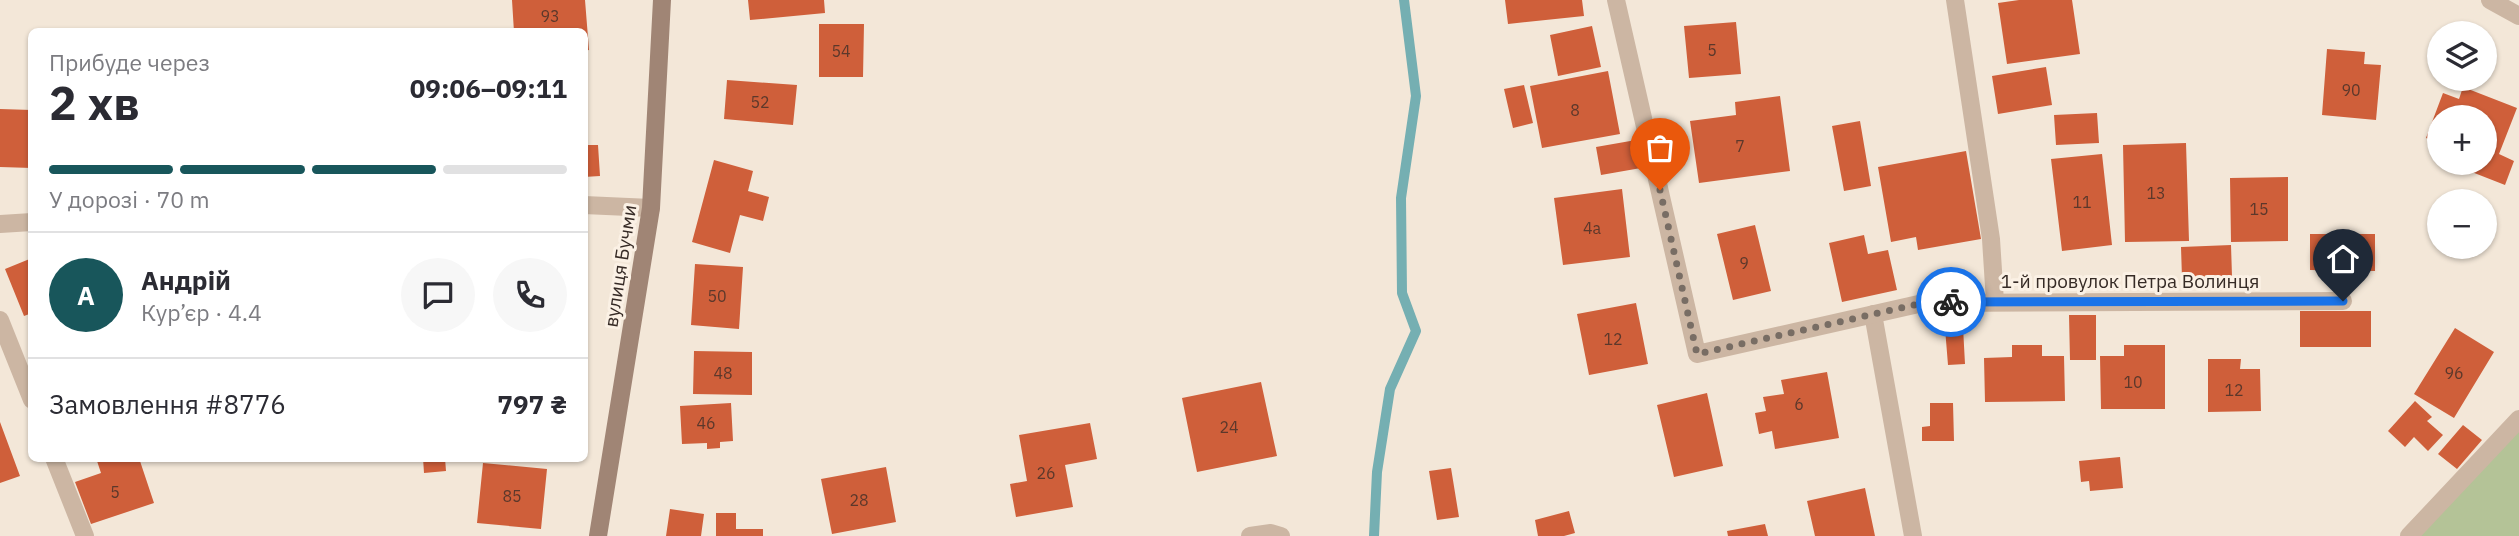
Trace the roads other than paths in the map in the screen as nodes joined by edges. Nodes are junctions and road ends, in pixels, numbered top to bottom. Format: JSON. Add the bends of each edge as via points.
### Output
{"nodes":[{"id":1,"x":662,"y":0,"type":"edge"},
{"id":2,"x":1616,"y":0,"type":"edge"},
{"id":3,"x":1955,"y":0,"type":"edge"},
{"id":4,"x":2490,"y":0,"type":"edge"},
{"id":5,"x":2519,"y":16,"type":"edge"},
{"id":6,"x":588,"y":205,"type":"edge"},
{"id":7,"x":651,"y":208,"type":"junction"},
{"id":8,"x":28,"y":222,"type":"edge"},
{"id":9,"x":0,"y":224,"type":"edge"},
{"id":10,"x":2343,"y":301,"type":"dead end"},
{"id":11,"x":1995,"y":302,"type":"junction"},
{"id":12,"x":1873,"y":314,"type":"junction"},
{"id":13,"x":0,"y":320,"type":"edge"},
{"id":14,"x":28,"y":390,"type":"edge"},
{"id":15,"x":2519,"y":419,"type":"edge"},
{"id":16,"x":56,"y":462,"type":"edge"},
{"id":17,"x":85,"y":536,"type":"edge"},
{"id":18,"x":598,"y":536,"type":"edge"},
{"id":19,"x":1250,"y":536,"type":"edge"},
{"id":20,"x":1281,"y":536,"type":"edge"},
{"id":21,"x":1913,"y":536,"type":"edge"},
{"id":22,"x":2409,"y":536,"type":"edge"}],
"edges":[{"from":1,"to":7,"type":"street","name":"вулиця Бучми"},
{"from":2,"to":12,"type":"street","name":"1-й провулок Петра Волинця","via":[[1697,354]]},
{"from":3,"to":11,"type":"street","via":[[1992,239]]},
{"from":4,"to":5,"type":"street"},
{"from":6,"to":7,"type":"street"},
{"from":7,"to":18,"type":"street","name":"вулиця Бучми"},
{"from":8,"to":9,"type":"street"},
{"from":10,"to":11,"type":"street","name":"1-й провулок Петра Волинця"},
{"from":11,"to":12,"type":"street","name":"1-й провулок Петра Волинця","via":[[1923,303]]},
{"from":12,"to":21,"type":"street"},
{"from":13,"to":14,"type":"street"},
{"from":15,"to":22,"type":"street"},
{"from":16,"to":17,"type":"street"},
{"from":19,"to":20,"type":"street"}]}
